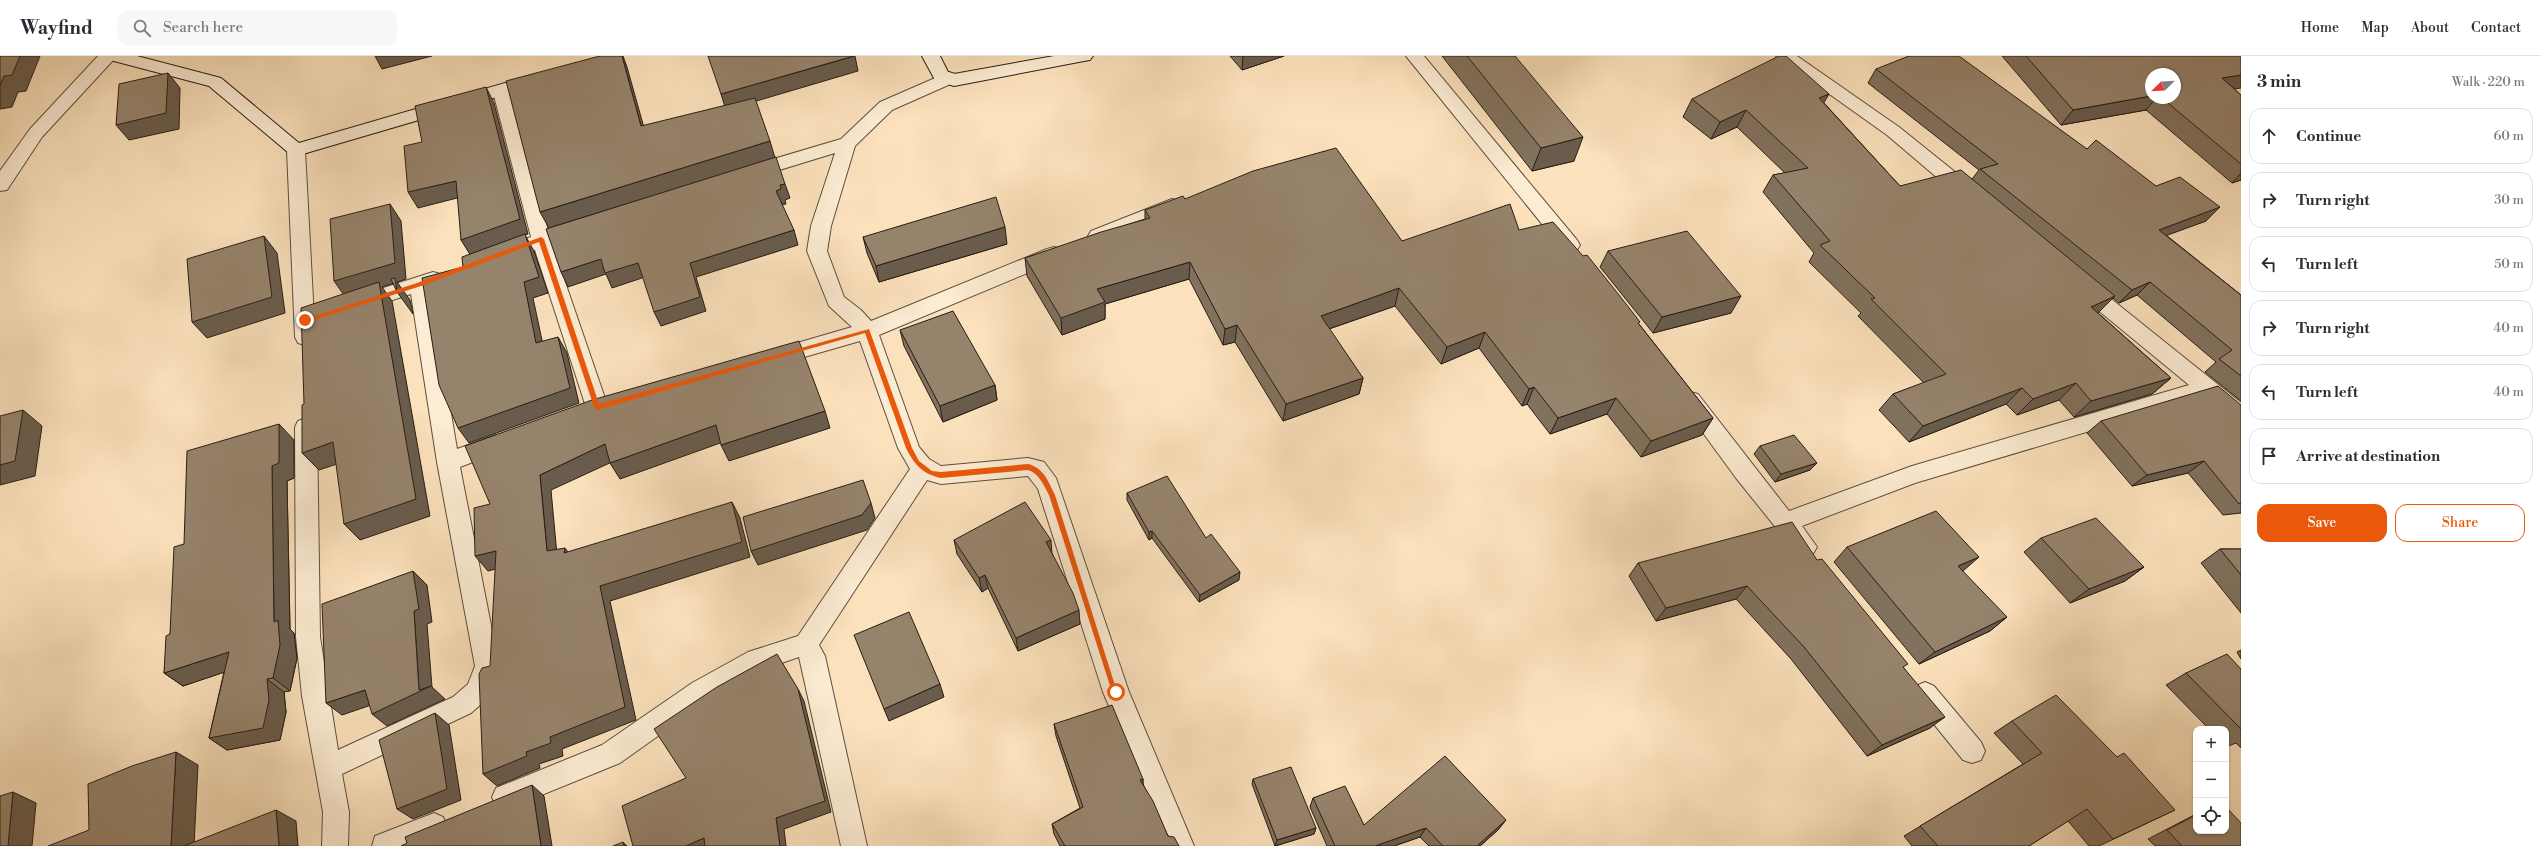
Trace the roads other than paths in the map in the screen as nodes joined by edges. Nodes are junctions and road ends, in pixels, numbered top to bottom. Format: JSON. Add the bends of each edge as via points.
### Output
{"nodes":[{"id":1,"x":108,"y":56,"type":"edge"},
{"id":2,"x":116,"y":56,"type":"edge"},
{"id":3,"x":931,"y":56,"type":"edge"},
{"id":4,"x":1084,"y":56,"type":"edge"},
{"id":5,"x":1415,"y":56,"type":"edge"},
{"id":6,"x":1785,"y":56,"type":"edge"},
{"id":7,"x":552,"y":75,"type":"edge"},
{"id":8,"x":949,"y":78,"type":"junction"},
{"id":9,"x":502,"y":92,"type":"junction"},
{"id":10,"x":847,"y":143,"type":"junction"},
{"id":11,"x":296,"y":150,"type":"junction"},
{"id":12,"x":735,"y":178,"type":"edge"},
{"id":13,"x":0,"y":185,"type":"edge"},
{"id":14,"x":1187,"y":200,"type":"edge"},
{"id":15,"x":1985,"y":206,"type":"edge"},
{"id":16,"x":593,"y":223,"type":"edge"},
{"id":17,"x":541,"y":239,"type":"junction"},
{"id":18,"x":484,"y":260,"type":"edge"},
{"id":19,"x":1584,"y":263,"type":"edge"},
{"id":20,"x":448,"y":274,"type":"edge"},
{"id":21,"x":2071,"y":277,"type":"edge"},
{"id":22,"x":419,"y":284,"type":"junction"},
{"id":23,"x":340,"y":309,"type":"edge"},
{"id":24,"x":867,"y":331,"type":"junction"},
{"id":25,"x":305,"y":360,"type":"edge"},
{"id":26,"x":753,"y":363,"type":"edge"},
{"id":27,"x":1677,"y":382,"type":"edge"},
{"id":28,"x":2206,"y":388,"type":"junction"},
{"id":29,"x":619,"y":401,"type":"edge"},
{"id":30,"x":597,"y":407,"type":"junction"},
{"id":31,"x":306,"y":408,"type":"edge"},
{"id":32,"x":575,"y":415,"type":"edge"},
{"id":33,"x":2241,"y":415,"type":"edge"},
{"id":34,"x":515,"y":437,"type":"edge"},
{"id":35,"x":448,"y":462,"type":"junction"},
{"id":36,"x":923,"y":468,"type":"junction"},
{"id":37,"x":1785,"y":522,"type":"junction"},
{"id":38,"x":1820,"y":565,"type":"edge"},
{"id":39,"x":804,"y":647,"type":"junction"},
{"id":40,"x":1914,"y":680,"type":"edge"},
{"id":41,"x":1972,"y":752,"type":"dead end"},
{"id":42,"x":329,"y":767,"type":"junction"},
{"id":43,"x":335,"y":846,"type":"edge"},
{"id":44,"x":385,"y":846,"type":"edge"},
{"id":45,"x":854,"y":846,"type":"edge"},
{"id":46,"x":1181,"y":846,"type":"edge"}],
"edges":[{"from":1,"to":13,"type":"street","via":[[36,133]]},
{"from":2,"to":11,"type":"street","via":[[215,82]]},
{"from":3,"to":8,"type":"street","via":[[941,76]]},
{"from":4,"to":8,"type":"street","via":[[958,79]]},
{"from":5,"to":19,"type":"street"},
{"from":6,"to":15,"type":"street","via":[[1893,131]]},
{"from":7,"to":9,"type":"street"},
{"from":8,"to":10,"type":"street","via":[[886,106]]},
{"from":9,"to":11,"type":"street"},
{"from":9,"to":17,"type":"street"},
{"from":10,"to":12,"type":"street"},
{"from":10,"to":24,"type":"street","via":[[820,226],[817,251],[839,306],[854,315]]},
{"from":11,"to":25,"type":"street","via":[[312,318]]},
{"from":14,"to":24,"type":"street"},
{"from":16,"to":17,"type":"street"},
{"from":17,"to":18,"type":"street"},
{"from":17,"to":30,"type":"street"},
{"from":20,"to":22,"type":"street"},
{"from":21,"to":28,"type":"street"},
{"from":22,"to":23,"type":"street"},
{"from":22,"to":35,"type":"street"},
{"from":24,"to":26,"type":"street"},
{"from":24,"to":36,"type":"street","via":[[909,448]]},
{"from":27,"to":37,"type":"street"},
{"from":28,"to":33,"type":"street"},
{"from":28,"to":37,"type":"street","via":[[1912,474]]},
{"from":29,"to":30,"type":"street"},
{"from":30,"to":32,"type":"street"},
{"from":31,"to":42,"type":"street","via":[[308,637],[315,696]]},
{"from":34,"to":35,"type":"street"},
{"from":35,"to":42,"type":"street","via":[[488,666],[478,691],[462,705]]},
{"from":36,"to":39,"type":"street"},
{"from":36,"to":46,"type":"street","via":[[930,473],[941,475],[1028,467],[1036,469],[1043,477],[1052,495],[1116,692]]},
{"from":37,"to":38,"type":"street"},
{"from":39,"to":44,"type":"street","via":[[798,646],[757,660],[701,691],[611,754]]},
{"from":39,"to":45,"type":"street","via":[[813,656]]},
{"from":40,"to":41,"type":"street"},
{"from":42,"to":43,"type":"street","via":[[336,812]]}]}
